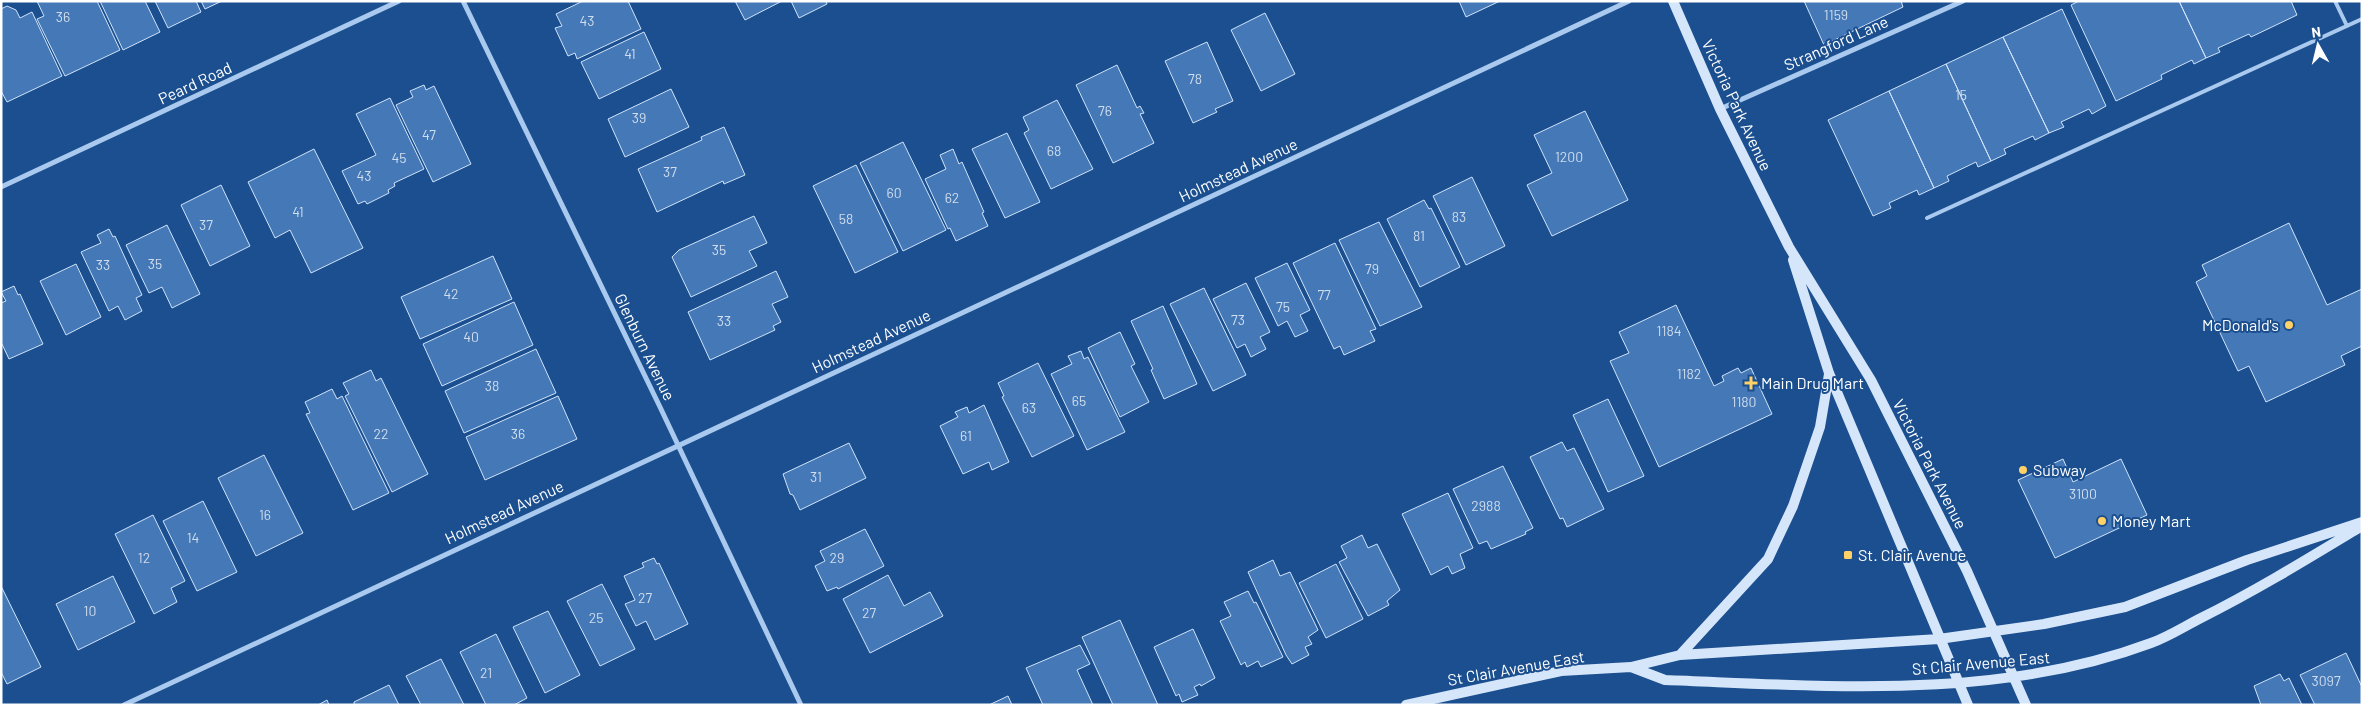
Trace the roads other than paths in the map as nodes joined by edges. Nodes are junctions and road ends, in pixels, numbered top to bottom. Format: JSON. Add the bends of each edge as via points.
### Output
{"nodes":[{"id":1,"x":398,"y":1,"type":"edge"},
{"id":2,"x":463,"y":1,"type":"edge"},
{"id":3,"x":1629,"y":1,"type":"edge"},
{"id":4,"x":1673,"y":1,"type":"edge"},
{"id":5,"x":1963,"y":1,"type":"edge"},
{"id":6,"x":2335,"y":1,"type":"edge"},
{"id":7,"x":2362,"y":19,"type":"edge"},
{"id":8,"x":2347,"y":26,"type":"junction"},
{"id":9,"x":1720,"y":109,"type":"junction"},
{"id":10,"x":1,"y":187,"type":"edge"},
{"id":11,"x":1927,"y":218,"type":"dead end"},
{"id":12,"x":1789,"y":247,"type":"junction"},
{"id":13,"x":1829,"y":373,"type":"junction"},
{"id":14,"x":679,"y":446,"type":"junction"},
{"id":15,"x":2362,"y":522,"type":"edge"},
{"id":16,"x":2362,"y":526,"type":"edge"},
{"id":17,"x":1994,"y":632,"type":"junction"},
{"id":18,"x":1939,"y":639,"type":"junction"},
{"id":19,"x":1680,"y":655,"type":"junction"},
{"id":20,"x":1631,"y":667,"type":"junction"},
{"id":21,"x":2014,"y":678,"type":"junction"},
{"id":22,"x":1958,"y":683,"type":"junction"},
{"id":23,"x":124,"y":705,"type":"edge"},
{"id":24,"x":801,"y":705,"type":"edge"},
{"id":25,"x":1406,"y":705,"type":"edge"},
{"id":26,"x":1968,"y":705,"type":"edge"},
{"id":27,"x":2026,"y":705,"type":"edge"}],
"edges":[{"from":1,"to":10,"type":"street","name":"Peard Road"},
{"from":2,"to":14,"type":"street","name":"Glenburn Avenue"},
{"from":3,"to":14,"type":"street","name":"Holmstead Avenue"},
{"from":4,"to":9,"type":"main road","name":"Victoria Park Avenue"},
{"from":5,"to":9,"type":"street","name":"Strangford Lane"},
{"from":6,"to":8,"type":"lane"},
{"from":7,"to":8,"type":"lane"},
{"from":8,"to":11,"type":"lane"},
{"from":9,"to":12,"type":"main road","name":"Victoria Park Avenue"},
{"from":12,"to":13,"type":"main road","name":"Victoria Park Avenue"},
{"from":12,"to":17,"type":"main road","name":"Victoria Park Avenue","via":[[1871,380]]},
{"from":13,"to":18,"type":"main road","name":"Victoria Park Avenue"},
{"from":13,"to":19,"type":"main road","via":[[1820,427],[1793,506],[1768,559]]},
{"from":14,"to":23,"type":"street","name":"Holmstead Avenue"},
{"from":14,"to":24,"type":"street","name":"Glenburn Avenue"},
{"from":15,"to":17,"type":"main road","name":"St Clair Avenue East","via":[[2247,560],[2125,607]]},
{"from":16,"to":21,"type":"main road","name":"St Clair Avenue East","via":[[2259,589],[2152,643],[2060,671]]},
{"from":17,"to":18,"type":"main road","name":"St Clair Avenue East"},
{"from":17,"to":21,"type":"main road","name":"Victoria Park Avenue"},
{"from":18,"to":19,"type":"main road","name":"St Clair Avenue East"},
{"from":18,"to":22,"type":"main road","name":"Victoria Park Avenue"},
{"from":19,"to":20,"type":"main road","name":"St Clair Avenue East"},
{"from":20,"to":22,"type":"main road","name":"St Clair Avenue East","via":[[1665,680],[1850,686]]},
{"from":20,"to":25,"type":"main road","name":"St Clair Avenue East","via":[[1561,671]]},
{"from":21,"to":22,"type":"main road","name":"St Clair Avenue East"},
{"from":21,"to":27,"type":"main road","name":"Victoria Park Avenue"},
{"from":22,"to":26,"type":"main road","name":"Victoria Park Avenue"}]}
